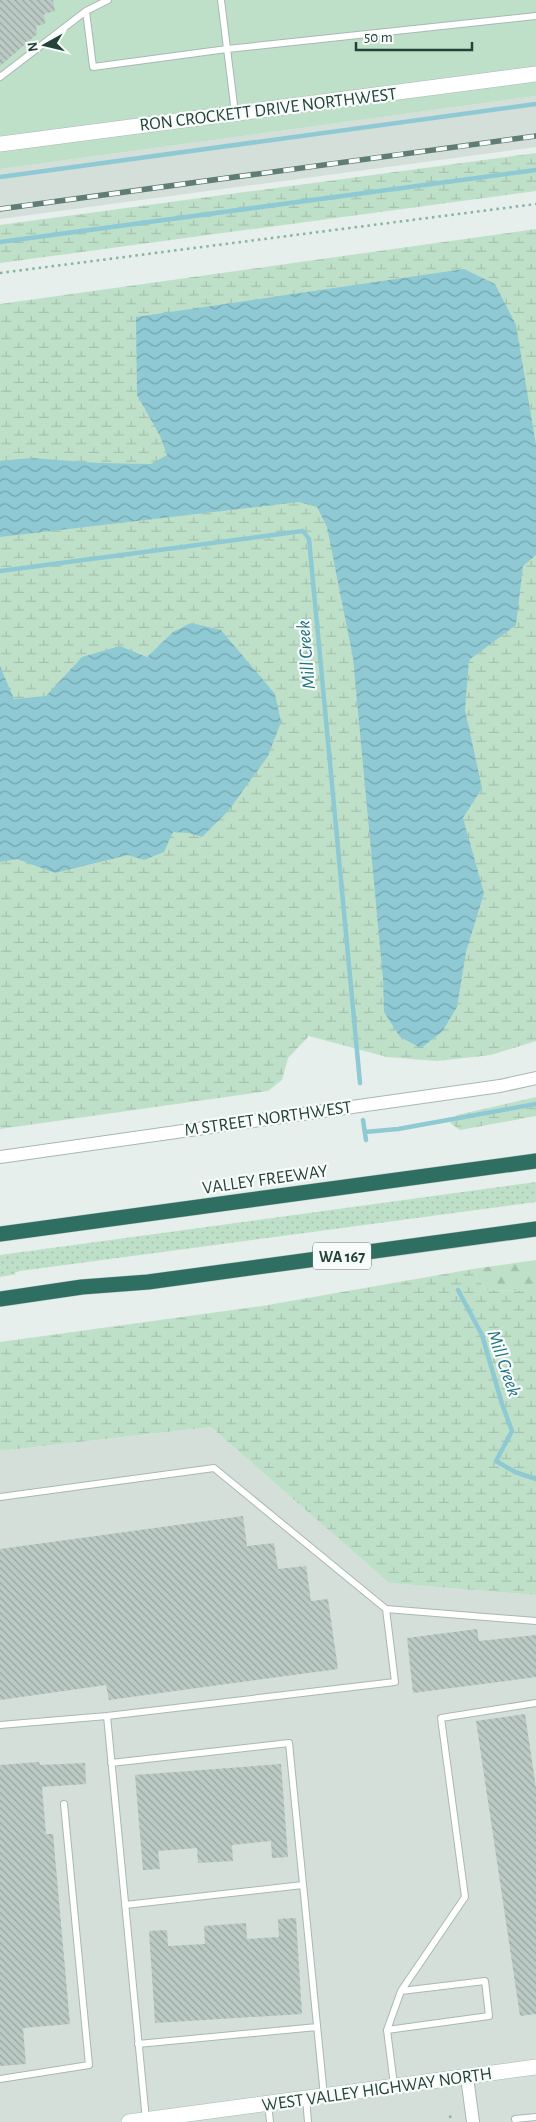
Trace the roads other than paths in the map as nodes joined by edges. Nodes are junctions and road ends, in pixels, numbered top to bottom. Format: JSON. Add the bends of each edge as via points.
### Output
{"nodes":[{"id":1,"x":108,"y":0,"type":"edge"},
{"id":2,"x":221,"y":0,"type":"edge"},
{"id":3,"x":86,"y":12,"type":"junction"},
{"id":4,"x":536,"y":16,"type":"edge"},
{"id":5,"x":227,"y":50,"type":"junction"},
{"id":6,"x":536,"y":74,"type":"edge"},
{"id":7,"x":0,"y":77,"type":"edge"},
{"id":8,"x":235,"y":113,"type":"junction"},
{"id":9,"x":0,"y":144,"type":"edge"},
{"id":10,"x":536,"y":1078,"type":"edge"},
{"id":11,"x":536,"y":1151,"type":"edge"},
{"id":12,"x":0,"y":1157,"type":"edge"},
{"id":13,"x":536,"y":1161,"type":"edge"},
{"id":14,"x":262,"y":1198,"type":"junction"},
{"id":15,"x":536,"y":1229,"type":"edge"},
{"id":16,"x":0,"y":1234,"type":"edge"},
{"id":17,"x":0,"y":1299,"type":"edge"},
{"id":18,"x":0,"y":1497,"type":"edge"},
{"id":19,"x":386,"y":1609,"type":"junction"},
{"id":20,"x":536,"y":1621,"type":"edge"},
{"id":21,"x":536,"y":1703,"type":"edge"},
{"id":22,"x":107,"y":1716,"type":"junction"},
{"id":23,"x":0,"y":1725,"type":"edge"},
{"id":24,"x":111,"y":1763,"type":"junction"},
{"id":25,"x":64,"y":1804,"type":"dead end"},
{"id":26,"x":303,"y":1886,"type":"junction"},
{"id":27,"x":125,"y":1905,"type":"junction"},
{"id":28,"x":401,"y":1992,"type":"junction"},
{"id":29,"x":317,"y":2027,"type":"junction"},
{"id":30,"x":387,"y":2030,"type":"junction"},
{"id":31,"x":138,"y":2044,"type":"junction"},
{"id":32,"x":536,"y":2067,"type":"edge"},
{"id":33,"x":467,"y":2077,"type":"junction"},
{"id":34,"x":0,"y":2079,"type":"edge"},
{"id":35,"x":394,"y":2087,"type":"junction"},
{"id":36,"x":324,"y":2096,"type":"junction"},
{"id":37,"x":306,"y":2098,"type":"junction"},
{"id":38,"x":268,"y":2104,"type":"junction"},
{"id":39,"x":536,"y":2117,"type":"edge"},
{"id":40,"x":146,"y":2120,"type":"junction"},
{"id":41,"x":128,"y":2122,"type":"edge"},
{"id":42,"x":270,"y":2122,"type":"edge"},
{"id":43,"x":308,"y":2122,"type":"edge"},
{"id":44,"x":473,"y":2122,"type":"edge"},
{"id":45,"x":516,"y":2122,"type":"edge"}],
"edges":[{"from":1,"to":3,"type":"lane"},
{"from":2,"to":5,"type":"lane"},
{"from":3,"to":5,"type":"lane","via":[[93,68]]},
{"from":3,"to":7,"type":"lane"},
{"from":4,"to":5,"type":"lane"},
{"from":5,"to":8,"type":"lane"},
{"from":6,"to":8,"type":"street","name":"RON CROCKETT DRIVE NORTHWEST"},
{"from":8,"to":9,"type":"street","name":"RON CROCKETT DRIVE NORTHWEST"},
{"from":10,"to":12,"type":"street","name":"M STREET NORTHWEST","via":[[500,1086]]},
{"from":11,"to":14,"type":"highway"},
{"from":13,"to":14,"type":"highway","name":"VALLEY FREEWAY"},
{"from":14,"to":16,"type":"highway","name":"VALLEY FREEWAY"},
{"from":15,"to":17,"type":"highway","number":"WA 167"},
{"from":18,"to":19,"type":"lane","via":[[214,1468]]},
{"from":19,"to":20,"type":"lane"},
{"from":19,"to":22,"type":"lane","via":[[395,1682]]},
{"from":21,"to":28,"type":"lane","via":[[441,1718],[465,1897]]},
{"from":22,"to":23,"type":"lane"},
{"from":22,"to":24,"type":"lane"},
{"from":24,"to":26,"type":"lane","via":[[288,1743]]},
{"from":24,"to":27,"type":"lane"},
{"from":25,"to":34,"type":"lane","via":[[89,2065]]},
{"from":26,"to":27,"type":"lane"},
{"from":26,"to":29,"type":"lane"},
{"from":27,"to":31,"type":"lane"},
{"from":28,"to":30,"type":"lane"},
{"from":28,"to":30,"type":"lane","via":[[485,1981],[490,2016]]},
{"from":29,"to":31,"type":"lane"},
{"from":29,"to":36,"type":"lane"},
{"from":30,"to":35,"type":"lane"},
{"from":31,"to":40,"type":"lane"},
{"from":32,"to":33,"type":"street","name":"WEST VALLEY HIGHWAY NORTH"},
{"from":33,"to":35,"type":"street","name":"WEST VALLEY HIGHWAY NORTH"},
{"from":33,"to":44,"type":"street"},
{"from":35,"to":36,"type":"street","name":"WEST VALLEY HIGHWAY NORTH"},
{"from":36,"to":37,"type":"street","name":"WEST VALLEY HIGHWAY NORTH"},
{"from":37,"to":38,"type":"street","name":"WEST VALLEY HIGHWAY NORTH"},
{"from":37,"to":43,"type":"lane"},
{"from":38,"to":40,"type":"street","name":"WEST VALLEY HIGHWAY NORTH"},
{"from":38,"to":42,"type":"lane"},
{"from":39,"to":45,"type":"lane","via":[[515,2119]]},
{"from":40,"to":41,"type":"street","name":"WEST VALLEY HIGHWAY NORTH"}]}
